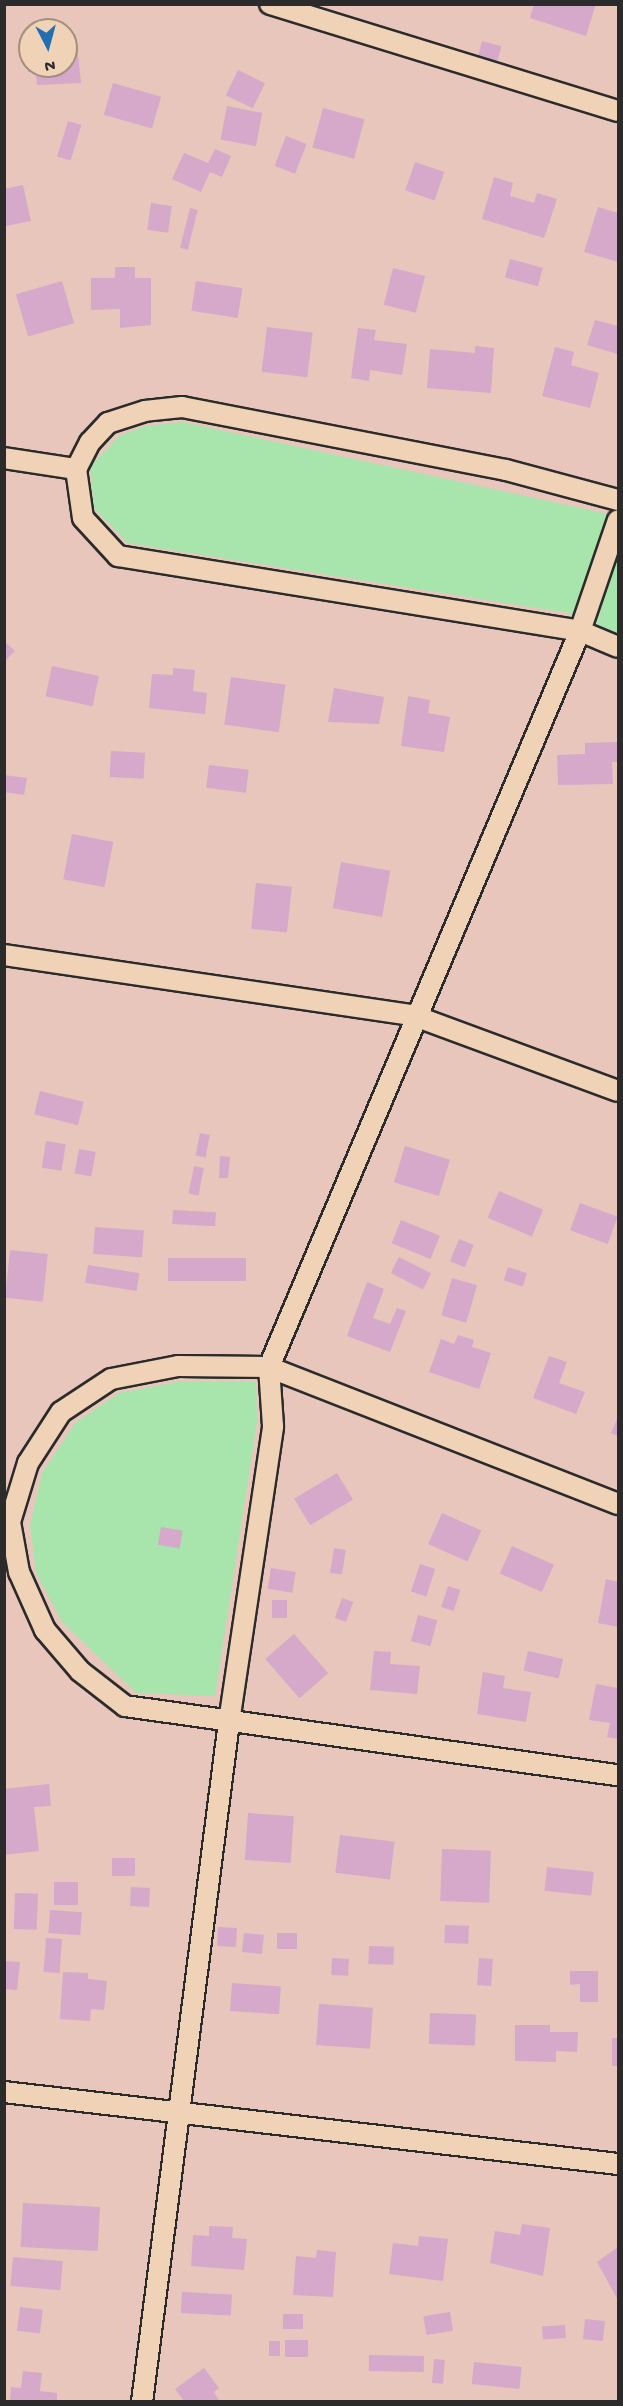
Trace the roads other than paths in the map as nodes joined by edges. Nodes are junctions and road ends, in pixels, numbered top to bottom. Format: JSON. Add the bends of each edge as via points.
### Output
{"nodes":[{"id":1,"x":270,"y":4,"type":"edge"},
{"id":2,"x":618,"y":111,"type":"edge"},
{"id":3,"x":4,"y":458,"type":"edge"},
{"id":4,"x":76,"y":469,"type":"junction"},
{"id":5,"x":618,"y":500,"type":"edge"},
{"id":6,"x":618,"y":520,"type":"edge"},
{"id":7,"x":580,"y":631,"type":"junction"},
{"id":8,"x":618,"y":647,"type":"edge"},
{"id":9,"x":4,"y":955,"type":"edge"},
{"id":10,"x":415,"y":1016,"type":"junction"},
{"id":11,"x":618,"y":1091,"type":"edge"},
{"id":12,"x":269,"y":1367,"type":"junction"},
{"id":13,"x":618,"y":1504,"type":"edge"},
{"id":14,"x":7,"y":1522,"type":"edge"},
{"id":15,"x":230,"y":1722,"type":"junction"},
{"id":16,"x":618,"y":1775,"type":"edge"},
{"id":17,"x":4,"y":2092,"type":"edge"},
{"id":18,"x":180,"y":2113,"type":"junction"},
{"id":19,"x":618,"y":2164,"type":"edge"},
{"id":20,"x":142,"y":2402,"type":"edge"}],
"edges":[{"from":1,"to":2,"type":"street"},
{"from":3,"to":4,"type":"street"},
{"from":4,"to":5,"type":"street","via":[[90,442],[108,423],[144,411],[182,407],[506,470]]},
{"from":4,"to":7,"type":"street","via":[[83,518],[118,556]]},
{"from":6,"to":7,"type":"street"},
{"from":7,"to":8,"type":"street"},
{"from":7,"to":10,"type":"street"},
{"from":9,"to":10,"type":"street"},
{"from":10,"to":11,"type":"street"},
{"from":10,"to":12,"type":"street"},
{"from":12,"to":13,"type":"street"},
{"from":12,"to":14,"type":"street","via":[[178,1366],[111,1379],[61,1412],[28,1463]]},
{"from":12,"to":15,"type":"street","via":[[273,1426]]},
{"from":14,"to":15,"type":"street","via":[[19,1572],[45,1630],[80,1671],[125,1706]]},
{"from":15,"to":16,"type":"street"},
{"from":15,"to":18,"type":"street"},
{"from":17,"to":18,"type":"street"},
{"from":18,"to":19,"type":"street"},
{"from":18,"to":20,"type":"street"}]}
